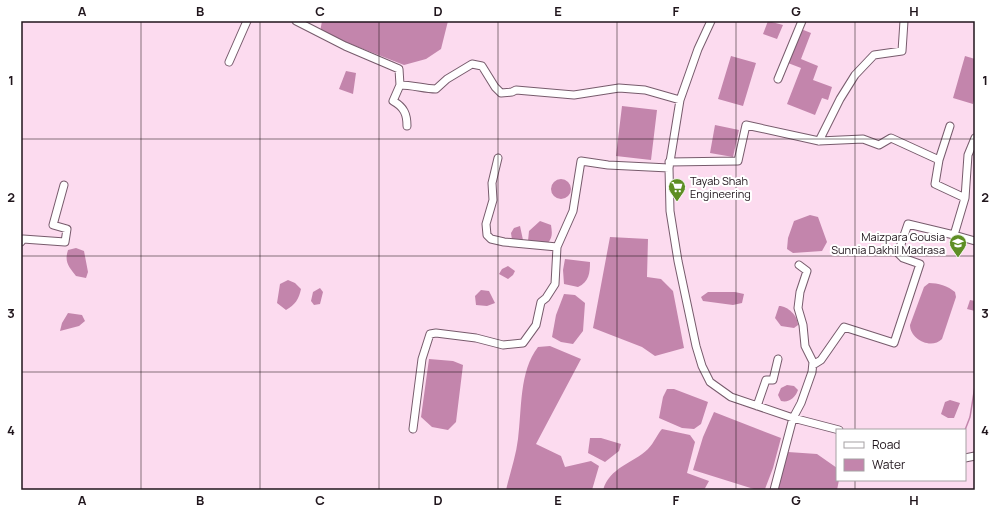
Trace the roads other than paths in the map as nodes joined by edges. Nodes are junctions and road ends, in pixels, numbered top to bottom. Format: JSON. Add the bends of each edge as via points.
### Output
{"nodes":[{"id":1,"x":247,"y":21,"type":"edge"},
{"id":2,"x":296,"y":21,"type":"edge"},
{"id":3,"x":711,"y":21,"type":"edge"},
{"id":4,"x":802,"y":21,"type":"edge"},
{"id":5,"x":904,"y":21,"type":"edge"},
{"id":6,"x":230,"y":62,"type":"dead end"},
{"id":7,"x":778,"y":79,"type":"dead end"},
{"id":8,"x":400,"y":85,"type":"junction"},
{"id":9,"x":680,"y":100,"type":"junction"},
{"id":10,"x":407,"y":126,"type":"dead end"},
{"id":11,"x":950,"y":126,"type":"dead end"},
{"id":12,"x":975,"y":138,"type":"edge"},
{"id":13,"x":819,"y":141,"type":"junction"},
{"id":14,"x":498,"y":158,"type":"dead end"},
{"id":15,"x":940,"y":160,"type":"junction"},
{"id":16,"x":669,"y":165,"type":"junction"},
{"id":17,"x":64,"y":185,"type":"dead end"},
{"id":18,"x":965,"y":198,"type":"junction"},
{"id":19,"x":954,"y":234,"type":"junction"},
{"id":20,"x":975,"y":241,"type":"edge"},
{"id":21,"x":21,"y":242,"type":"edge"},
{"id":22,"x":556,"y":247,"type":"junction"},
{"id":23,"x":799,"y":265,"type":"dead end"},
{"id":24,"x":778,"y":359,"type":"dead end"},
{"id":25,"x":813,"y":365,"type":"junction"},
{"id":26,"x":757,"y":406,"type":"junction"},
{"id":27,"x":793,"y":418,"type":"junction"},
{"id":28,"x":413,"y":429,"type":"dead end"},
{"id":29,"x":836,"y":429,"type":"edge"},
{"id":30,"x":774,"y":490,"type":"edge"}],
"edges":[{"from":1,"to":6,"type":"street"},
{"from":2,"to":8,"type":"street","via":[[397,68],[400,70]]},
{"from":3,"to":9,"type":"street"},
{"from":4,"to":7,"type":"street"},
{"from":5,"to":13,"type":"street","via":[[902,51],[874,55],[855,76],[840,99]]},
{"from":8,"to":9,"type":"street","via":[[436,89],[472,64],[482,66],[501,93],[516,90],[574,95],[619,88],[645,90]]},
{"from":8,"to":10,"type":"street","via":[[393,101],[401,106],[407,117]]},
{"from":9,"to":16,"type":"street"},
{"from":11,"to":15,"type":"street"},
{"from":12,"to":18,"type":"street","via":[[968,155]]},
{"from":13,"to":15,"type":"street","via":[[862,139],[879,146],[891,138]]},
{"from":13,"to":16,"type":"street","via":[[746,125],[738,161]]},
{"from":14,"to":22,"type":"street","via":[[492,183],[493,200],[486,224],[487,235],[491,239],[504,242]]},
{"from":15,"to":18,"type":"street","via":[[935,184]]},
{"from":16,"to":22,"type":"street","via":[[608,165],[581,161],[573,211]]},
{"from":16,"to":26,"type":"street","via":[[670,211],[678,261],[702,366],[710,382],[731,397]]},
{"from":17,"to":21,"type":"street","via":[[53,225],[67,229],[66,242],[24,239]]},
{"from":18,"to":19,"type":"street"},
{"from":19,"to":20,"type":"street"},
{"from":19,"to":25,"type":"street","via":[[908,224],[898,253],[903,258],[920,264],[894,343],[844,326],[821,360]]},
{"from":22,"to":28,"type":"street","via":[[555,284],[541,302],[535,327],[523,343],[503,345],[476,338],[430,334],[422,359]]},
{"from":23,"to":25,"type":"street","via":[[807,271],[798,308],[805,346],[814,362]]},
{"from":24,"to":26,"type":"street","via":[[773,380],[766,380]]},
{"from":25,"to":27,"type":"street","via":[[801,404]]},
{"from":26,"to":27,"type":"street"},
{"from":27,"to":29,"type":"street"},
{"from":27,"to":30,"type":"street"}]}
